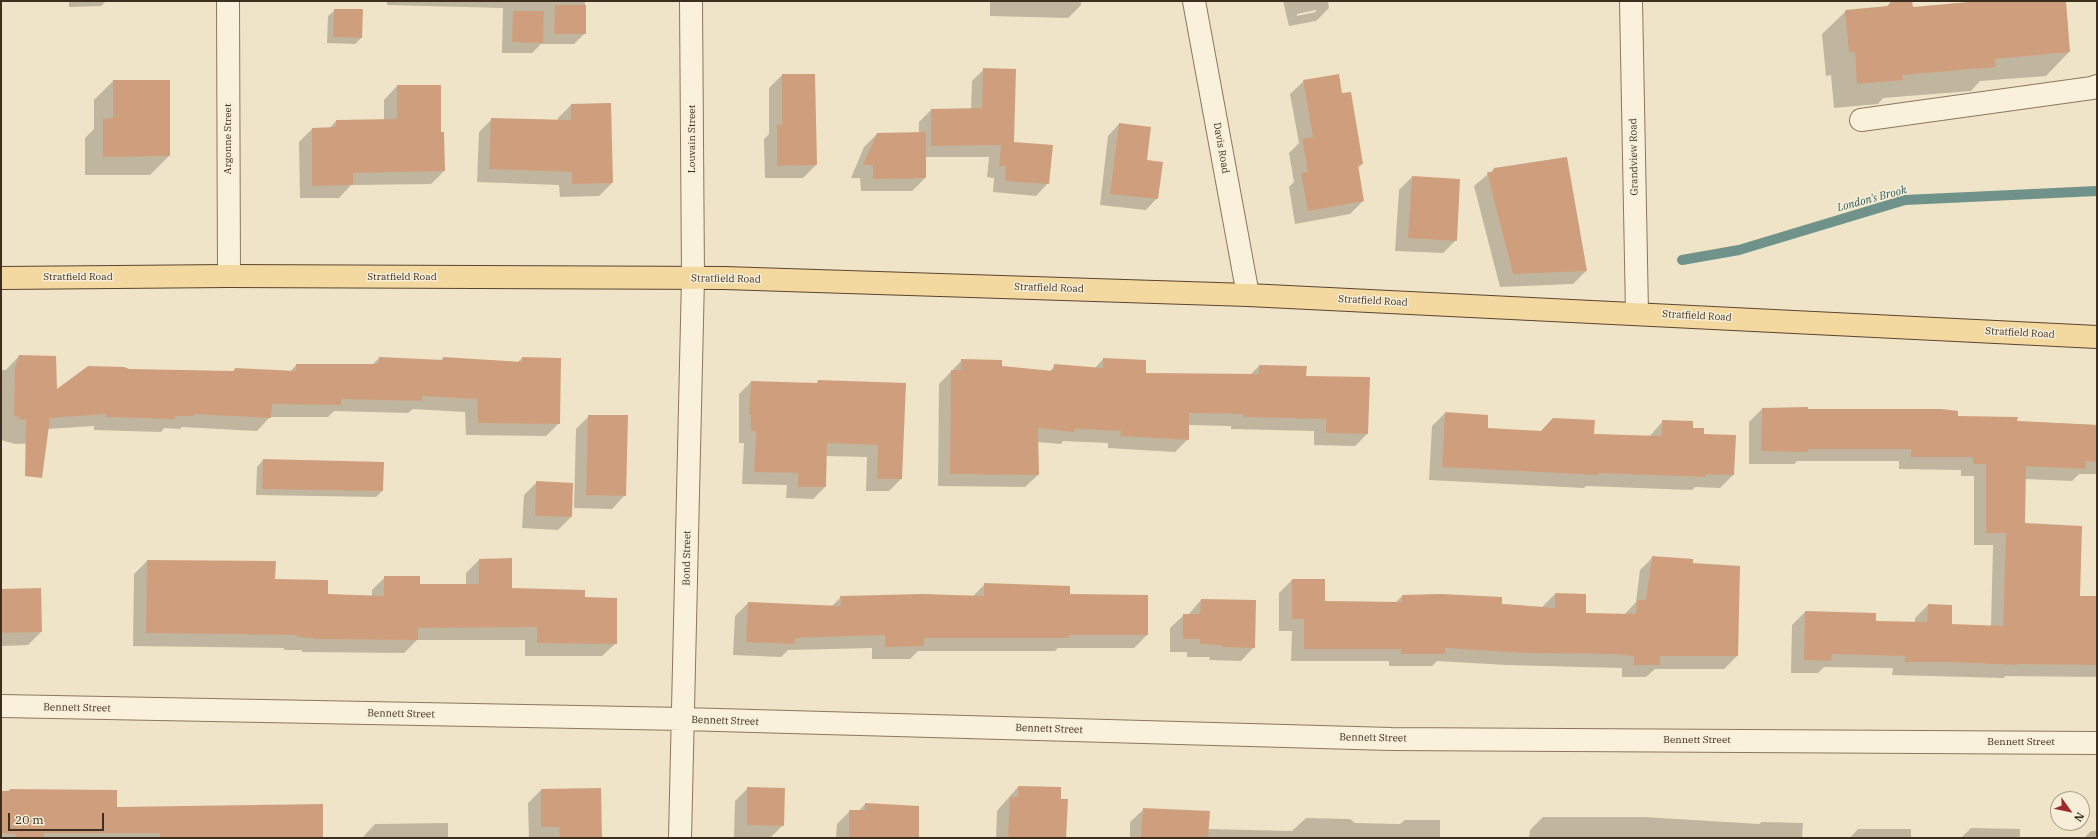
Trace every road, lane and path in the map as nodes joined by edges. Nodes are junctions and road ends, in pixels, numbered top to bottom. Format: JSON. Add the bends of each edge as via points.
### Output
{"nodes":[{"id":1,"x":228,"y":1,"type":"edge"},
{"id":2,"x":691,"y":1,"type":"edge"},
{"id":3,"x":1194,"y":1,"type":"edge"},
{"id":4,"x":1631,"y":1,"type":"edge"},
{"id":5,"x":2097,"y":86,"type":"edge"},
{"id":6,"x":1861,"y":120,"type":"dead end"},
{"id":7,"x":229,"y":276,"type":"junction"},
{"id":8,"x":1,"y":278,"type":"edge"},
{"id":9,"x":693,"y":278,"type":"junction"},
{"id":10,"x":1248,"y":295,"type":"junction"},
{"id":11,"x":1637,"y":313,"type":"junction"},
{"id":12,"x":2097,"y":337,"type":"edge"},
{"id":13,"x":1,"y":706,"type":"edge"},
{"id":14,"x":683,"y":720,"type":"junction"},
{"id":15,"x":2097,"y":743,"type":"edge"},
{"id":16,"x":680,"y":838,"type":"edge"}],
"edges":[{"from":1,"to":7,"type":"street","name":"Argonne Street"},
{"from":2,"to":9,"type":"street","name":"Louvain Street"},
{"from":3,"to":10,"type":"street","name":"Davis Road"},
{"from":4,"to":11,"type":"street","name":"Grandview Road"},
{"from":5,"to":6,"type":"street"},
{"from":7,"to":8,"type":"main road","name":"Stratfield Road"},
{"from":7,"to":9,"type":"main road","name":"Stratfield Road"},
{"from":9,"to":10,"type":"main road","name":"Stratfield Road"},
{"from":9,"to":14,"type":"street","name":"Bond Street"},
{"from":10,"to":11,"type":"main road","name":"Stratfield Road"},
{"from":11,"to":12,"type":"main road","name":"Stratfield Road"},
{"from":13,"to":14,"type":"street","name":"Bennett Street"},
{"from":14,"to":15,"type":"street","name":"Bennett Street","via":[[1390,739]]},
{"from":14,"to":16,"type":"street","name":"Bond Street"}]}
